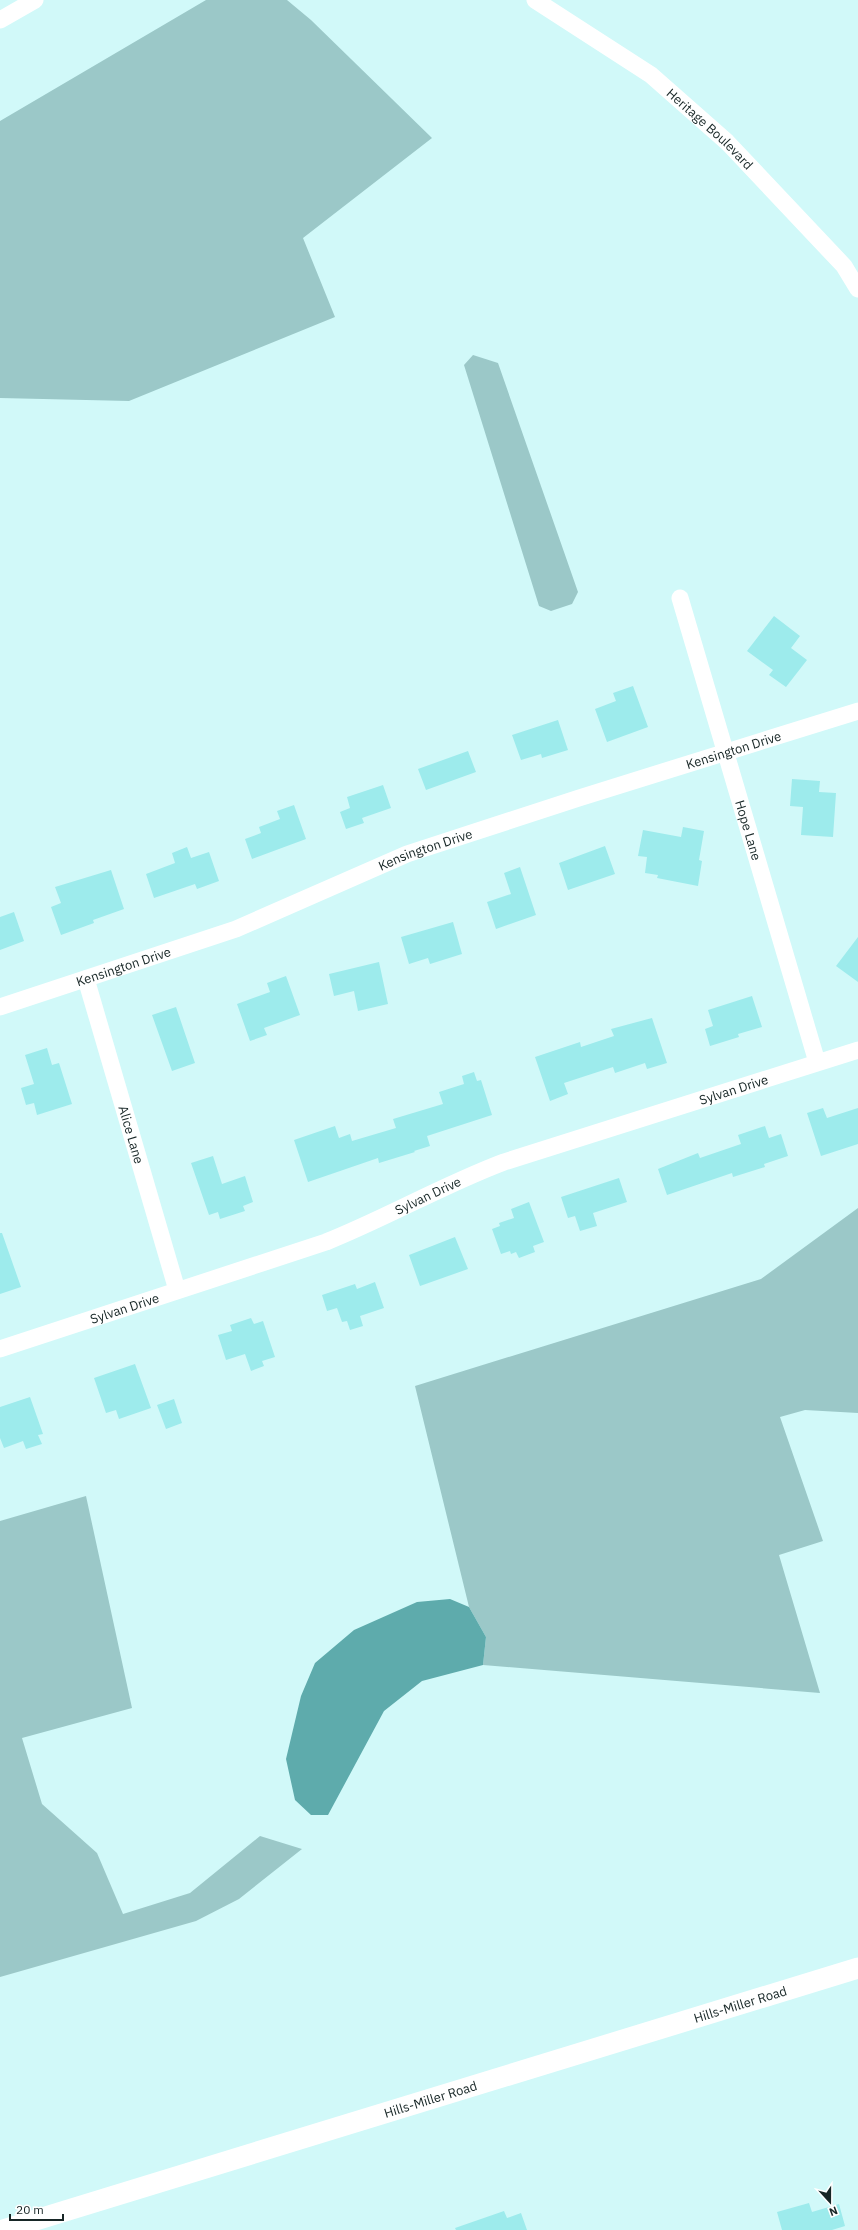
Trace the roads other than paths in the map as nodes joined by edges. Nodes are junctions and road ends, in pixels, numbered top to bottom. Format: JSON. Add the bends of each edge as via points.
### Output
{"nodes":[{"id":1,"x":35,"y":0,"type":"edge"},
{"id":2,"x":535,"y":0,"type":"edge"},
{"id":3,"x":0,"y":20,"type":"edge"},
{"id":4,"x":858,"y":289,"type":"edge"},
{"id":5,"x":680,"y":598,"type":"dead end"},
{"id":6,"x":858,"y":711,"type":"edge"},
{"id":7,"x":726,"y":752,"type":"junction"},
{"id":8,"x":86,"y":979,"type":"junction"},
{"id":9,"x":0,"y":1008,"type":"edge"},
{"id":10,"x":858,"y":1050,"type":"edge"},
{"id":11,"x":817,"y":1062,"type":"junction"},
{"id":12,"x":178,"y":1290,"type":"junction"},
{"id":13,"x":0,"y":1349,"type":"edge"},
{"id":14,"x":858,"y":1968,"type":"edge"},
{"id":15,"x":3,"y":2230,"type":"edge"}],
"edges":[{"from":1,"to":3,"type":"street"},
{"from":2,"to":4,"type":"street","name":"Heritage Boulevard","via":[[651,75],[727,142],[844,266]]},
{"from":5,"to":7,"type":"street","name":"Hope Lane"},
{"from":6,"to":7,"type":"street","name":"Kensington Drive"},
{"from":7,"to":8,"type":"street","name":"Kensington Drive","via":[[407,854],[236,929]]},
{"from":7,"to":11,"type":"street","name":"Hope Lane"},
{"from":8,"to":9,"type":"street","name":"Kensington Drive"},
{"from":8,"to":12,"type":"street","name":"Alice Lane"},
{"from":10,"to":11,"type":"street","name":"Sylvan Drive"},
{"from":11,"to":12,"type":"street","name":"Sylvan Drive","via":[[504,1162],[464,1177],[332,1240]]},
{"from":12,"to":13,"type":"street","name":"Sylvan Drive"},
{"from":14,"to":15,"type":"street","name":"Hills-Miller Road"}]}
